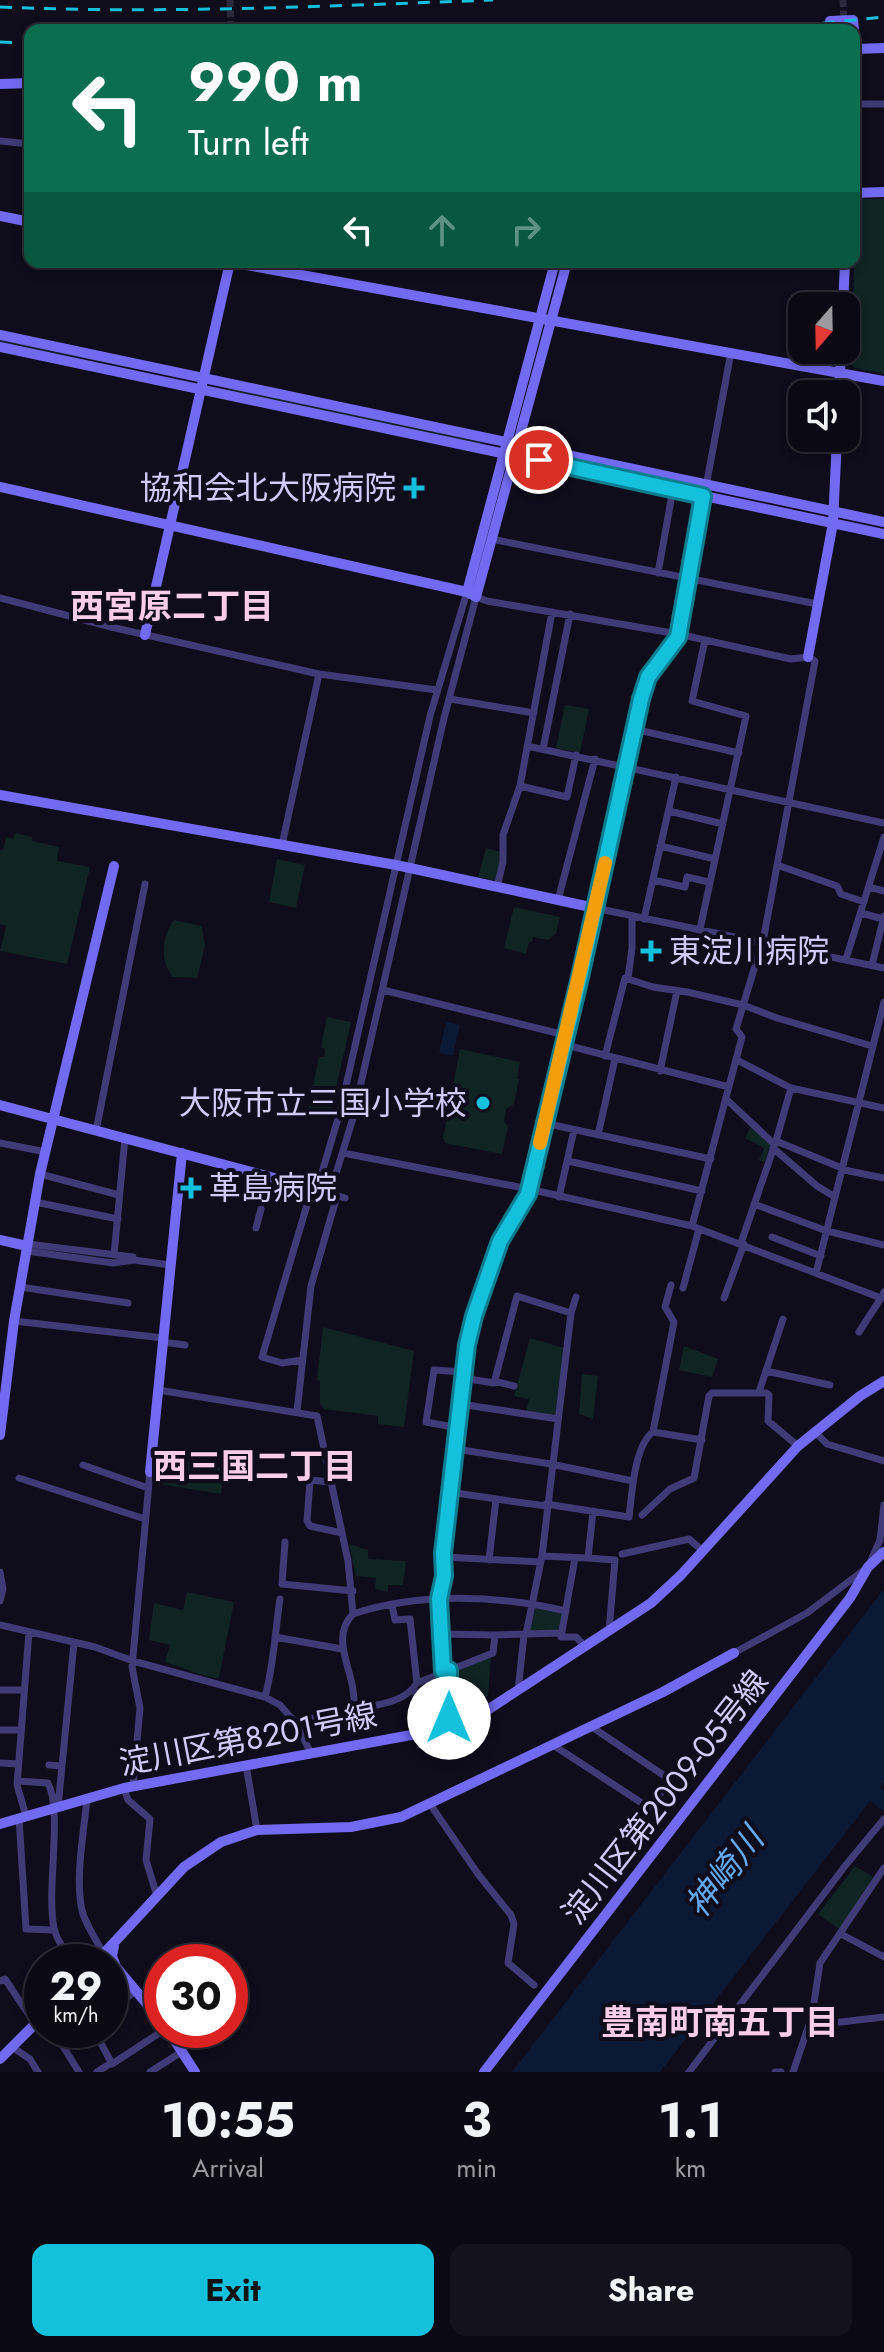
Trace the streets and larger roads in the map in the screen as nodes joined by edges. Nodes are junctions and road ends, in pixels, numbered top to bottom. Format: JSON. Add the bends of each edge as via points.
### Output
{"nodes":[{"id":1,"x":830,"y":24,"type":"edge"},
{"id":2,"x":853,"y":24,"type":"edge"},
{"id":3,"x":884,"y":48,"type":"edge"},
{"id":4,"x":860,"y":50,"type":"edge"},
{"id":5,"x":24,"y":83,"type":"edge"},
{"id":6,"x":0,"y":84,"type":"edge"},
{"id":7,"x":860,"y":104,"type":"edge"},
{"id":8,"x":884,"y":104,"type":"edge"},
{"id":9,"x":0,"y":141,"type":"edge"},
{"id":10,"x":24,"y":143,"type":"edge"},
{"id":11,"x":884,"y":192,"type":"edge"},
{"id":12,"x":860,"y":193,"type":"edge"},
{"id":13,"x":0,"y":216,"type":"edge"},
{"id":14,"x":24,"y":221,"type":"edge"},
{"id":15,"x":229,"y":268,"type":"edge"},
{"id":16,"x":263,"y":268,"type":"edge"},
{"id":17,"x":554,"y":268,"type":"edge"},
{"id":18,"x":565,"y":268,"type":"edge"},
{"id":19,"x":845,"y":268,"type":"edge"},
{"id":20,"x":844,"y":292,"type":"edge"},
{"id":21,"x":545,"y":320,"type":"junction"},
{"id":22,"x":0,"y":335,"type":"edge"},
{"id":23,"x":0,"y":347,"type":"edge"},
{"id":24,"x":731,"y":352,"type":"junction"},
{"id":25,"x":840,"y":364,"type":"edge"},
{"id":26,"x":840,"y":373,"type":"junction"},
{"id":27,"x":840,"y":380,"type":"edge"},
{"id":28,"x":884,"y":381,"type":"edge"},
{"id":29,"x":202,"y":384,"type":"junction"},
{"id":30,"x":509,"y":449,"type":"junction"},
{"id":31,"x":836,"y":452,"type":"edge"},
{"id":32,"x":0,"y":487,"type":"edge"},
{"id":33,"x":673,"y":489,"type":"junction"},
{"id":34,"x":704,"y":490,"type":"junction"},
{"id":35,"x":833,"y":517,"type":"junction"},
{"id":36,"x":884,"y":522,"type":"edge"},
{"id":37,"x":171,"y":525,"type":"junction"},
{"id":38,"x":884,"y":534,"type":"edge"},
{"id":39,"x":491,"y":539,"type":"junction"},
{"id":40,"x":658,"y":573,"type":"junction"},
{"id":41,"x":688,"y":579,"type":"junction"},
{"id":42,"x":471,"y":594,"type":"junction"},
{"id":43,"x":0,"y":598,"type":"edge"},
{"id":44,"x":817,"y":604,"type":"junction"},
{"id":45,"x":552,"y":612,"type":"junction"},
{"id":46,"x":570,"y":614,"type":"junction"},
{"id":47,"x":678,"y":634,"type":"junction"},
{"id":48,"x":145,"y":635,"type":"junction"},
{"id":49,"x":705,"y":640,"type":"junction"},
{"id":50,"x":808,"y":657,"type":"junction"},
{"id":51,"x":319,"y":674,"type":"junction"},
{"id":52,"x":437,"y":690,"type":"junction"},
{"id":53,"x":450,"y":699,"type":"junction"},
{"id":54,"x":534,"y":713,"type":"junction"},
{"id":55,"x":634,"y":729,"type":"junction"},
{"id":56,"x":527,"y":746,"type":"junction"},
{"id":57,"x":543,"y":749,"type":"junction"},
{"id":58,"x":739,"y":753,"type":"junction"},
{"id":59,"x":576,"y":755,"type":"junction"},
{"id":60,"x":595,"y":759,"type":"junction"},
{"id":61,"x":626,"y":765,"type":"junction"},
{"id":62,"x":676,"y":777,"type":"junction"},
{"id":63,"x":520,"y":786,"type":"junction"},
{"id":64,"x":731,"y":790,"type":"junction"},
{"id":65,"x":0,"y":795,"type":"edge"},
{"id":66,"x":790,"y":802,"type":"junction"},
{"id":67,"x":669,"y":811,"type":"junction"},
{"id":68,"x":884,"y":823,"type":"edge"},
{"id":69,"x":723,"y":824,"type":"junction"},
{"id":70,"x":884,"y":837,"type":"edge"},
{"id":71,"x":282,"y":845,"type":"junction"},
{"id":72,"x":660,"y":846,"type":"junction"},
{"id":73,"x":715,"y":859,"type":"junction"},
{"id":74,"x":396,"y":865,"type":"junction"},
{"id":75,"x":777,"y":865,"type":"junction"},
{"id":76,"x":114,"y":866,"type":"dead end"},
{"id":77,"x":411,"y":868,"type":"junction"},
{"id":78,"x":653,"y":880,"type":"junction"},
{"id":79,"x":709,"y":882,"type":"junction"},
{"id":80,"x":145,"y":884,"type":"dead end"},
{"id":81,"x":497,"y":887,"type":"junction"},
{"id":82,"x":869,"y":887,"type":"junction"},
{"id":83,"x":884,"y":891,"type":"edge"},
{"id":84,"x":558,"y":900,"type":"junction"},
{"id":85,"x":864,"y":902,"type":"junction"},
{"id":86,"x":595,"y":908,"type":"junction"},
{"id":87,"x":861,"y":913,"type":"junction"},
{"id":88,"x":632,"y":916,"type":"junction"},
{"id":89,"x":883,"y":918,"type":"edge"},
{"id":90,"x":644,"y":919,"type":"junction"},
{"id":91,"x":700,"y":929,"type":"junction"},
{"id":92,"x":762,"y":943,"type":"junction"},
{"id":93,"x":846,"y":959,"type":"junction"},
{"id":94,"x":872,"y":965,"type":"junction"},
{"id":95,"x":884,"y":968,"type":"edge"},
{"id":96,"x":628,"y":978,"type":"junction"},
{"id":97,"x":369,"y":985,"type":"junction"},
{"id":98,"x":383,"y":989,"type":"junction"},
{"id":99,"x":677,"y":991,"type":"junction"},
{"id":100,"x":884,"y":1002,"type":"edge"},
{"id":101,"x":743,"y":1005,"type":"junction"},
{"id":102,"x":882,"y":1017,"type":"edge"},
{"id":103,"x":565,"y":1035,"type":"junction"},
{"id":104,"x":562,"y":1044,"type":"junction"},
{"id":105,"x":872,"y":1046,"type":"junction"},
{"id":106,"x":605,"y":1056,"type":"junction"},
{"id":107,"x":615,"y":1059,"type":"junction"},
{"id":108,"x":737,"y":1060,"type":"junction"},
{"id":109,"x":660,"y":1071,"type":"junction"},
{"id":110,"x":347,"y":1079,"type":"junction"},
{"id":111,"x":361,"y":1082,"type":"junction"},
{"id":112,"x":729,"y":1087,"type":"junction"},
{"id":113,"x":791,"y":1088,"type":"junction"},
{"id":114,"x":726,"y":1099,"type":"junction"},
{"id":115,"x":858,"y":1103,"type":"junction"},
{"id":116,"x":0,"y":1105,"type":"edge"},
{"id":117,"x":884,"y":1108,"type":"edge"},
{"id":118,"x":55,"y":1120,"type":"junction"},
{"id":119,"x":544,"y":1123,"type":"junction"},
{"id":120,"x":574,"y":1130,"type":"junction"},
{"id":121,"x":96,"y":1131,"type":"junction"},
{"id":122,"x":598,"y":1135,"type":"junction"},
{"id":123,"x":125,"y":1138,"type":"junction"},
{"id":124,"x":0,"y":1143,"type":"edge"},
{"id":125,"x":774,"y":1144,"type":"junction"},
{"id":126,"x":330,"y":1147,"type":"junction"},
{"id":127,"x":46,"y":1152,"type":"junction"},
{"id":128,"x":343,"y":1152,"type":"junction"},
{"id":129,"x":182,"y":1153,"type":"junction"},
{"id":130,"x":711,"y":1159,"type":"junction"},
{"id":131,"x":568,"y":1161,"type":"junction"},
{"id":132,"x":843,"y":1168,"type":"junction"},
{"id":133,"x":40,"y":1174,"type":"junction"},
{"id":134,"x":884,"y":1178,"type":"edge"},
{"id":135,"x":314,"y":1189,"type":"junction"},
{"id":136,"x":529,"y":1189,"type":"junction"},
{"id":137,"x":702,"y":1191,"type":"junction"},
{"id":138,"x":119,"y":1195,"type":"junction"},
{"id":139,"x":338,"y":1196,"type":"junction"},
{"id":140,"x":559,"y":1197,"type":"junction"},
{"id":141,"x":835,"y":1197,"type":"junction"},
{"id":142,"x":35,"y":1202,"type":"junction"},
{"id":143,"x":754,"y":1204,"type":"junction"},
{"id":144,"x":261,"y":1209,"type":"dead end"},
{"id":145,"x":118,"y":1219,"type":"junction"},
{"id":146,"x":256,"y":1228,"type":"dead end"},
{"id":147,"x":695,"y":1228,"type":"junction"},
{"id":148,"x":827,"y":1231,"type":"junction"},
{"id":149,"x":772,"y":1237,"type":"dead end"},
{"id":150,"x":0,"y":1240,"type":"edge"},
{"id":151,"x":742,"y":1244,"type":"junction"},
{"id":152,"x":884,"y":1245,"type":"edge"},
{"id":153,"x":27,"y":1247,"type":"junction"},
{"id":154,"x":114,"y":1255,"type":"junction"},
{"id":155,"x":821,"y":1256,"type":"junction"},
{"id":156,"x":171,"y":1264,"type":"junction"},
{"id":157,"x":816,"y":1273,"type":"junction"},
{"id":158,"x":671,"y":1285,"type":"dead end"},
{"id":159,"x":20,"y":1287,"type":"junction"},
{"id":160,"x":683,"y":1288,"type":"dead end"},
{"id":161,"x":882,"y":1295,"type":"edge"},
{"id":162,"x":576,"y":1297,"type":"dead end"},
{"id":163,"x":724,"y":1298,"type":"dead end"},
{"id":164,"x":128,"y":1303,"type":"dead end"},
{"id":165,"x":571,"y":1313,"type":"junction"},
{"id":166,"x":783,"y":1319,"type":"dead end"},
{"id":167,"x":14,"y":1321,"type":"junction"},
{"id":168,"x":859,"y":1332,"type":"dead end"},
{"id":169,"x":163,"y":1340,"type":"junction"},
{"id":170,"x":6,"y":1343,"type":"edge"},
{"id":171,"x":185,"y":1345,"type":"dead end"},
{"id":172,"x":302,"y":1360,"type":"junction"},
{"id":173,"x":766,"y":1371,"type":"junction"},
{"id":174,"x":463,"y":1375,"type":"junction"},
{"id":175,"x":494,"y":1381,"type":"junction"},
{"id":176,"x":884,"y":1381,"type":"edge"},
{"id":177,"x":830,"y":1385,"type":"dead end"},
{"id":178,"x":514,"y":1386,"type":"dead end"},
{"id":179,"x":158,"y":1390,"type":"junction"},
{"id":180,"x":759,"y":1392,"type":"junction"},
{"id":181,"x":460,"y":1404,"type":"junction"},
{"id":182,"x":297,"y":1411,"type":"junction"},
{"id":183,"x":558,"y":1419,"type":"junction"},
{"id":184,"x":458,"y":1428,"type":"junction"},
{"id":185,"x":653,"y":1432,"type":"junction"},
{"id":186,"x":815,"y":1432,"type":"junction"},
{"id":187,"x":0,"y":1435,"type":"edge"},
{"id":188,"x":702,"y":1440,"type":"junction"},
{"id":189,"x":798,"y":1446,"type":"junction"},
{"id":190,"x":456,"y":1449,"type":"junction"},
{"id":191,"x":884,"y":1461,"type":"edge"},
{"id":192,"x":551,"y":1464,"type":"junction"},
{"id":193,"x":83,"y":1465,"type":"dead end"},
{"id":194,"x":150,"y":1472,"type":"joint"},
{"id":195,"x":19,"y":1478,"type":"dead end"},
{"id":196,"x":633,"y":1481,"type":"junction"},
{"id":197,"x":330,"y":1482,"type":"junction"},
{"id":198,"x":148,"y":1488,"type":"junction"},
{"id":199,"x":450,"y":1492,"type":"junction"},
{"id":200,"x":496,"y":1499,"type":"junction"},
{"id":201,"x":546,"y":1505,"type":"junction"},
{"id":202,"x":884,"y":1505,"type":"edge"},
{"id":203,"x":593,"y":1511,"type":"junction"},
{"id":204,"x":642,"y":1515,"type":"dead end"},
{"id":205,"x":145,"y":1519,"type":"junction"},
{"id":206,"x":342,"y":1533,"type":"junction"},
{"id":207,"x":285,"y":1542,"type":"dead end"},
{"id":208,"x":703,"y":1551,"type":"junction"},
{"id":209,"x":884,"y":1552,"type":"edge"},
{"id":210,"x":622,"y":1554,"type":"dead end"},
{"id":211,"x":445,"y":1557,"type":"junction"},
{"id":212,"x":575,"y":1558,"type":"junction"},
{"id":213,"x":588,"y":1558,"type":"junction"},
{"id":214,"x":541,"y":1559,"type":"junction"},
{"id":215,"x":489,"y":1560,"type":"junction"},
{"id":216,"x":868,"y":1567,"type":"junction"},
{"id":217,"x":0,"y":1572,"type":"edge"},
{"id":218,"x":353,"y":1591,"type":"junction"},
{"id":219,"x":280,"y":1599,"type":"dead end"},
{"id":220,"x":439,"y":1599,"type":"junction"},
{"id":221,"x":0,"y":1601,"type":"edge"},
{"id":222,"x":531,"y":1603,"type":"junction"},
{"id":223,"x":392,"y":1605,"type":"junction"},
{"id":224,"x":566,"y":1611,"type":"junction"},
{"id":225,"x":353,"y":1614,"type":"junction"},
{"id":226,"x":0,"y":1625,"type":"edge"},
{"id":227,"x":609,"y":1631,"type":"junction"},
{"id":228,"x":29,"y":1632,"type":"junction"},
{"id":229,"x":561,"y":1633,"type":"junction"},
{"id":230,"x":441,"y":1634,"type":"junction"},
{"id":231,"x":525,"y":1634,"type":"junction"},
{"id":232,"x":495,"y":1635,"type":"junction"},
{"id":233,"x":275,"y":1637,"type":"junction"},
{"id":234,"x":74,"y":1643,"type":"junction"},
{"id":235,"x":586,"y":1647,"type":"junction"},
{"id":236,"x":342,"y":1649,"type":"junction"},
{"id":237,"x":734,"y":1653,"type":"joint"},
{"id":238,"x":133,"y":1661,"type":"junction"},
{"id":239,"x":446,"y":1670,"type":"junction"},
{"id":240,"x":416,"y":1686,"type":"junction"},
{"id":241,"x":0,"y":1690,"type":"edge"},
{"id":242,"x":24,"y":1690,"type":"junction"},
{"id":243,"x":518,"y":1691,"type":"junction"},
{"id":244,"x":265,"y":1697,"type":"junction"},
{"id":245,"x":355,"y":1709,"type":"junction"},
{"id":246,"x":295,"y":1722,"type":"junction"},
{"id":247,"x":449,"y":1727,"type":"junction"},
{"id":248,"x":592,"y":1727,"type":"junction"},
{"id":249,"x":0,"y":1730,"type":"edge"},
{"id":250,"x":21,"y":1730,"type":"junction"},
{"id":251,"x":416,"y":1734,"type":"junction"},
{"id":252,"x":553,"y":1745,"type":"junction"},
{"id":253,"x":311,"y":1753,"type":"junction"},
{"id":254,"x":0,"y":1763,"type":"edge"},
{"id":255,"x":18,"y":1764,"type":"junction"},
{"id":256,"x":49,"y":1765,"type":"dead end"},
{"id":257,"x":246,"y":1765,"type":"junction"},
{"id":258,"x":62,"y":1766,"type":"junction"},
{"id":259,"x":18,"y":1781,"type":"junction"},
{"id":260,"x":129,"y":1787,"type":"junction"},
{"id":261,"x":87,"y":1799,"type":"junction"},
{"id":262,"x":430,"y":1804,"type":"junction"},
{"id":263,"x":56,"y":1807,"type":"junction"},
{"id":264,"x":22,"y":1817,"type":"junction"},
{"id":265,"x":884,"y":1819,"type":"edge"},
{"id":266,"x":0,"y":1824,"type":"edge"},
{"id":267,"x":257,"y":1830,"type":"junction"},
{"id":268,"x":884,"y":1868,"type":"edge"},
{"id":269,"x":873,"y":1886,"type":"junction"},
{"id":270,"x":884,"y":1892,"type":"edge"},
{"id":271,"x":157,"y":1896,"type":"junction"},
{"id":272,"x":54,"y":1930,"type":"junction"},
{"id":273,"x":841,"y":1934,"type":"junction"},
{"id":274,"x":116,"y":1941,"type":"junction"},
{"id":275,"x":62,"y":1944,"type":"edge"},
{"id":276,"x":95,"y":1944,"type":"edge"},
{"id":277,"x":113,"y":1944,"type":"edge"},
{"id":278,"x":884,"y":1957,"type":"edge"},
{"id":279,"x":0,"y":1981,"type":"edge"},
{"id":280,"x":534,"y":1985,"type":"dead end"},
{"id":281,"x":136,"y":1991,"type":"junction"},
{"id":282,"x":128,"y":1997,"type":"edge"},
{"id":283,"x":144,"y":2001,"type":"edge"},
{"id":284,"x":24,"y":2003,"type":"edge"},
{"id":285,"x":812,"y":2016,"type":"junction"},
{"id":286,"x":884,"y":2017,"type":"edge"},
{"id":287,"x":24,"y":2035,"type":"edge"},
{"id":288,"x":144,"y":2044,"type":"edge"},
{"id":289,"x":12,"y":2047,"type":"junction"},
{"id":290,"x":64,"y":2048,"type":"edge"},
{"id":291,"x":104,"y":2048,"type":"edge"},
{"id":292,"x":181,"y":2048,"type":"edge"},
{"id":293,"x":183,"y":2051,"type":"junction"},
{"id":294,"x":1,"y":2057,"type":"edge"},
{"id":295,"x":108,"y":2065,"type":"dead end"},
{"id":296,"x":38,"y":2072,"type":"edge"},
{"id":297,"x":79,"y":2072,"type":"edge"},
{"id":298,"x":97,"y":2072,"type":"edge"},
{"id":299,"x":150,"y":2072,"type":"edge"},
{"id":300,"x":195,"y":2072,"type":"edge"},
{"id":301,"x":484,"y":2072,"type":"edge"},
{"id":302,"x":689,"y":2072,"type":"edge"},
{"id":303,"x":793,"y":2072,"type":"edge"}],
"edges":[{"from":1,"to":2,"type":"street"},
{"from":3,"to":4,"type":"street"},
{"from":5,"to":6,"type":"street"},
{"from":7,"to":8,"type":"street"},
{"from":9,"to":10,"type":"street"},
{"from":11,"to":12,"type":"street"},
{"from":13,"to":14,"type":"street"},
{"from":15,"to":29,"type":"street"},
{"from":16,"to":21,"type":"street"},
{"from":17,"to":21,"type":"street"},
{"from":18,"to":21,"type":"street"},
{"from":19,"to":20,"type":"street"},
{"from":21,"to":24,"type":"street"},
{"from":21,"to":30,"type":"street"},
{"from":22,"to":29,"type":"street"},
{"from":23,"to":29,"type":"street"},
{"from":24,"to":26,"type":"street"},
{"from":24,"to":34,"type":"street"},
{"from":25,"to":26,"type":"street"},
{"from":26,"to":27,"type":"street"},
{"from":26,"to":28,"type":"street"},
{"from":29,"to":30,"type":"street"},
{"from":29,"to":37,"type":"street"},
{"from":30,"to":33,"type":"street"},
{"from":30,"to":34,"type":"street"},
{"from":30,"to":39,"type":"street"},
{"from":30,"to":42,"type":"street"},
{"from":31,"to":35,"type":"street"},
{"from":32,"to":37,"type":"street"},
{"from":33,"to":34,"type":"street"},
{"from":33,"to":40,"type":"street"},
{"from":34,"to":35,"type":"street"},
{"from":34,"to":41,"type":"street"},
{"from":35,"to":36,"type":"street"},
{"from":35,"to":38,"type":"street"},
{"from":35,"to":44,"type":"street"},
{"from":37,"to":42,"type":"street"},
{"from":37,"to":48,"type":"street"},
{"from":39,"to":40,"type":"street"},
{"from":39,"to":42,"type":"street"},
{"from":40,"to":41,"type":"street"},
{"from":41,"to":44,"type":"street"},
{"from":41,"to":47,"type":"street"},
{"from":42,"to":45,"type":"street"},
{"from":42,"to":52,"type":"street"},
{"from":42,"to":53,"type":"street"},
{"from":43,"to":48,"type":"street"},
{"from":44,"to":50,"type":"street"},
{"from":45,"to":46,"type":"street"},
{"from":45,"to":54,"type":"street"},
{"from":46,"to":47,"type":"street"},
{"from":46,"to":57,"type":"street"},
{"from":47,"to":49,"type":"street"},
{"from":47,"to":55,"type":"street","via":[[648,677]]},
{"from":48,"to":51,"type":"street"},
{"from":49,"to":50,"type":"street","via":[[791,659]]},
{"from":49,"to":58,"type":"street","via":[[692,701],[746,716]]},
{"from":50,"to":66,"type":"street","via":[[815,661]]},
{"from":51,"to":52,"type":"street"},
{"from":51,"to":71,"type":"street"},
{"from":52,"to":74,"type":"street"},
{"from":53,"to":54,"type":"street"},
{"from":53,"to":77,"type":"street"},
{"from":54,"to":56,"type":"street"},
{"from":55,"to":58,"type":"street"},
{"from":55,"to":61,"type":"street"},
{"from":56,"to":57,"type":"street"},
{"from":56,"to":63,"type":"street"},
{"from":57,"to":59,"type":"street"},
{"from":58,"to":64,"type":"street"},
{"from":59,"to":60,"type":"street"},
{"from":59,"to":63,"type":"street","via":[[567,797]]},
{"from":60,"to":61,"type":"street"},
{"from":60,"to":84,"type":"street"},
{"from":61,"to":62,"type":"street"},
{"from":61,"to":86,"type":"street"},
{"from":62,"to":64,"type":"street"},
{"from":62,"to":67,"type":"street"},
{"from":63,"to":81,"type":"street","via":[[503,835]]},
{"from":64,"to":66,"type":"street"},
{"from":64,"to":69,"type":"street"},
{"from":65,"to":71,"type":"street"},
{"from":66,"to":68,"type":"street"},
{"from":66,"to":75,"type":"street"},
{"from":67,"to":69,"type":"street"},
{"from":67,"to":72,"type":"street"},
{"from":69,"to":73,"type":"street"},
{"from":70,"to":82,"type":"street"},
{"from":71,"to":74,"type":"street"},
{"from":72,"to":73,"type":"street"},
{"from":72,"to":78,"type":"street"},
{"from":73,"to":79,"type":"street"},
{"from":74,"to":77,"type":"street"},
{"from":74,"to":97,"type":"street"},
{"from":75,"to":85,"type":"street","via":[[837,886],[841,894]]},
{"from":75,"to":92,"type":"street"},
{"from":76,"to":118,"type":"street"},
{"from":77,"to":81,"type":"street"},
{"from":77,"to":98,"type":"street"},
{"from":78,"to":79,"type":"street","via":[[685,887],[687,877]]},
{"from":78,"to":90,"type":"street"},
{"from":79,"to":91,"type":"street"},
{"from":80,"to":121,"type":"street"},
{"from":81,"to":84,"type":"street"},
{"from":82,"to":83,"type":"street"},
{"from":82,"to":85,"type":"street"},
{"from":84,"to":86,"type":"street"},
{"from":85,"to":87,"type":"street"},
{"from":86,"to":88,"type":"street"},
{"from":86,"to":103,"type":"street"},
{"from":87,"to":89,"type":"street"},
{"from":87,"to":93,"type":"street"},
{"from":88,"to":90,"type":"street"},
{"from":88,"to":96,"type":"street"},
{"from":89,"to":94,"type":"street"},
{"from":90,"to":91,"type":"street"},
{"from":91,"to":92,"type":"street"},
{"from":92,"to":93,"type":"street"},
{"from":92,"to":101,"type":"street"},
{"from":93,"to":94,"type":"street"},
{"from":94,"to":95,"type":"street"},
{"from":96,"to":99,"type":"street"},
{"from":96,"to":106,"type":"street"},
{"from":97,"to":98,"type":"street"},
{"from":97,"to":110,"type":"street"},
{"from":98,"to":103,"type":"street"},
{"from":98,"to":111,"type":"street"},
{"from":99,"to":101,"type":"street"},
{"from":99,"to":109,"type":"street"},
{"from":100,"to":102,"type":"street"},
{"from":101,"to":105,"type":"street"},
{"from":101,"to":108,"type":"street","via":[[736,1029],[742,1037]]},
{"from":102,"to":105,"type":"street"},
{"from":103,"to":104,"type":"street"},
{"from":104,"to":106,"type":"street"},
{"from":104,"to":119,"type":"street"},
{"from":105,"to":115,"type":"street"},
{"from":106,"to":107,"type":"street"},
{"from":107,"to":109,"type":"street"},
{"from":107,"to":122,"type":"street"},
{"from":108,"to":112,"type":"street"},
{"from":108,"to":113,"type":"street"},
{"from":109,"to":112,"type":"street"},
{"from":110,"to":111,"type":"street"},
{"from":110,"to":126,"type":"street"},
{"from":111,"to":128,"type":"street"},
{"from":112,"to":114,"type":"street"},
{"from":113,"to":115,"type":"street"},
{"from":113,"to":125,"type":"street"},
{"from":114,"to":125,"type":"street"},
{"from":114,"to":130,"type":"street"},
{"from":115,"to":117,"type":"street"},
{"from":115,"to":132,"type":"street"},
{"from":116,"to":118,"type":"street"},
{"from":118,"to":121,"type":"street"},
{"from":118,"to":127,"type":"street"},
{"from":119,"to":120,"type":"street"},
{"from":119,"to":136,"type":"street"},
{"from":120,"to":122,"type":"street"},
{"from":120,"to":131,"type":"street"},
{"from":121,"to":123,"type":"street"},
{"from":122,"to":130,"type":"street"},
{"from":123,"to":129,"type":"street"},
{"from":123,"to":138,"type":"street"},
{"from":124,"to":127,"type":"street"},
{"from":125,"to":132,"type":"street"},
{"from":125,"to":141,"type":"street"},
{"from":125,"to":143,"type":"street"},
{"from":126,"to":128,"type":"street"},
{"from":126,"to":135,"type":"street"},
{"from":127,"to":133,"type":"street"},
{"from":128,"to":136,"type":"street"},
{"from":128,"to":139,"type":"street"},
{"from":129,"to":135,"type":"street"},
{"from":129,"to":156,"type":"street"},
{"from":130,"to":137,"type":"street"},
{"from":131,"to":137,"type":"street"},
{"from":131,"to":140,"type":"street"},
{"from":132,"to":134,"type":"street"},
{"from":132,"to":141,"type":"street"},
{"from":133,"to":138,"type":"street"},
{"from":133,"to":142,"type":"street"},
{"from":135,"to":139,"type":"street"},
{"from":135,"to":172,"type":"street","via":[[262,1357],[282,1363]]},
{"from":136,"to":140,"type":"street"},
{"from":136,"to":174,"type":"street","via":[[500,1241],[474,1316]]},
{"from":137,"to":147,"type":"street"},
{"from":138,"to":145,"type":"street"},
{"from":139,"to":172,"type":"street","via":[[311,1286]]},
{"from":140,"to":147,"type":"street"},
{"from":141,"to":148,"type":"street"},
{"from":142,"to":145,"type":"street"},
{"from":142,"to":153,"type":"street"},
{"from":143,"to":148,"type":"street"},
{"from":143,"to":151,"type":"street"},
{"from":144,"to":146,"type":"street"},
{"from":145,"to":154,"type":"street"},
{"from":147,"to":151,"type":"street"},
{"from":147,"to":160,"type":"street"},
{"from":148,"to":152,"type":"street"},
{"from":148,"to":155,"type":"street"},
{"from":149,"to":155,"type":"street"},
{"from":150,"to":153,"type":"street"},
{"from":151,"to":157,"type":"street"},
{"from":151,"to":163,"type":"street"},
{"from":153,"to":154,"type":"street"},
{"from":153,"to":156,"type":"street","via":[[113,1263]]},
{"from":153,"to":159,"type":"street"},
{"from":154,"to":156,"type":"street"},
{"from":155,"to":157,"type":"street"},
{"from":156,"to":169,"type":"street"},
{"from":157,"to":161,"type":"street"},
{"from":158,"to":185,"type":"street","via":[[665,1307],[674,1322]]},
{"from":159,"to":164,"type":"street"},
{"from":159,"to":167,"type":"street"},
{"from":161,"to":168,"type":"street"},
{"from":162,"to":165,"type":"street"},
{"from":165,"to":175,"type":"street","via":[[517,1296]]},
{"from":165,"to":183,"type":"street"},
{"from":166,"to":173,"type":"street"},
{"from":167,"to":169,"type":"street"},
{"from":167,"to":170,"type":"street"},
{"from":169,"to":171,"type":"street"},
{"from":169,"to":179,"type":"street"},
{"from":170,"to":187,"type":"street"},
{"from":172,"to":182,"type":"street"},
{"from":173,"to":177,"type":"street"},
{"from":173,"to":180,"type":"street"},
{"from":174,"to":175,"type":"street"},
{"from":174,"to":181,"type":"street"},
{"from":174,"to":184,"type":"street","via":[[434,1370],[426,1422]]},
{"from":175,"to":178,"type":"street"},
{"from":176,"to":186,"type":"street","name":"淀川区第8201号線"},
{"from":179,"to":182,"type":"street"},
{"from":179,"to":194,"type":"street"},
{"from":180,"to":188,"type":"street","via":[[712,1393]]},
{"from":180,"to":189,"type":"street","via":[[769,1395],[768,1421]]},
{"from":181,"to":183,"type":"street"},
{"from":181,"to":184,"type":"street"},
{"from":182,"to":197,"type":"street","via":[[317,1416]]},
{"from":183,"to":192,"type":"street"},
{"from":184,"to":190,"type":"street"},
{"from":185,"to":188,"type":"street"},
{"from":185,"to":196,"type":"street","via":[[644,1439]]},
{"from":186,"to":189,"type":"street","name":"淀川区第8201号線"},
{"from":186,"to":191,"type":"street","via":[[827,1444]]},
{"from":188,"to":204,"type":"street","via":[[694,1478],[670,1489]]},
{"from":189,"to":208,"type":"street","name":"淀川区第8201号線"},
{"from":190,"to":192,"type":"street"},
{"from":190,"to":199,"type":"street"},
{"from":192,"to":196,"type":"street"},
{"from":192,"to":201,"type":"street"},
{"from":193,"to":198,"type":"street"},
{"from":194,"to":198,"type":"street"},
{"from":195,"to":205,"type":"street"},
{"from":196,"to":203,"type":"street","via":[[629,1517]]},
{"from":197,"to":206,"type":"street"},
{"from":197,"to":206,"type":"street","via":[[310,1480],[307,1521]]},
{"from":198,"to":205,"type":"street"},
{"from":199,"to":200,"type":"street"},
{"from":199,"to":211,"type":"street"},
{"from":200,"to":201,"type":"street"},
{"from":200,"to":215,"type":"street"},
{"from":201,"to":203,"type":"street"},
{"from":201,"to":214,"type":"street"},
{"from":202,"to":216,"type":"street","via":[[880,1540]]},
{"from":203,"to":213,"type":"street"},
{"from":205,"to":238,"type":"street"},
{"from":206,"to":218,"type":"street"},
{"from":207,"to":218,"type":"street","via":[[282,1584]]},
{"from":208,"to":210,"type":"street","via":[[689,1539]]},
{"from":208,"to":227,"type":"street","name":"淀川区第8201号線","via":[[661,1595]]},
{"from":209,"to":216,"type":"street","name":"淀川区第2009-05号線"},
{"from":211,"to":215,"type":"street"},
{"from":211,"to":220,"type":"street"},
{"from":212,"to":213,"type":"street"},
{"from":212,"to":214,"type":"street"},
{"from":212,"to":224,"type":"street"},
{"from":213,"to":227,"type":"street","via":[[615,1560]]},
{"from":214,"to":215,"type":"street"},
{"from":214,"to":222,"type":"street"},
{"from":216,"to":237,"type":"street","via":[[807,1613]]},
{"from":216,"to":301,"type":"street","name":"淀川区第2009-05号線","via":[[850,1598]]},
{"from":217,"to":221,"type":"street"},
{"from":218,"to":225,"type":"street"},
{"from":219,"to":233,"type":"street"},
{"from":220,"to":222,"type":"street"},
{"from":220,"to":223,"type":"street"},
{"from":220,"to":230,"type":"street"},
{"from":222,"to":224,"type":"street"},
{"from":222,"to":231,"type":"street"},
{"from":223,"to":225,"type":"street"},
{"from":223,"to":240,"type":"street","via":[[395,1620],[410,1619]]},
{"from":224,"to":229,"type":"street"},
{"from":225,"to":236,"type":"street","via":[[345,1623]]},
{"from":226,"to":228,"type":"street"},
{"from":227,"to":235,"type":"street","name":"淀川区第8201号線"},
{"from":228,"to":234,"type":"street"},
{"from":228,"to":242,"type":"street"},
{"from":229,"to":231,"type":"street"},
{"from":229,"to":235,"type":"street"},
{"from":230,"to":232,"type":"street"},
{"from":230,"to":239,"type":"street"},
{"from":231,"to":232,"type":"street"},
{"from":231,"to":243,"type":"street"},
{"from":232,"to":239,"type":"street","via":[[493,1653]]},
{"from":233,"to":236,"type":"street"},
{"from":233,"to":244,"type":"street"},
{"from":234,"to":238,"type":"street"},
{"from":234,"to":258,"type":"street"},
{"from":235,"to":243,"type":"street","name":"淀川区第8201号線"},
{"from":236,"to":245,"type":"street"},
{"from":237,"to":248,"type":"street"},
{"from":238,"to":244,"type":"street"},
{"from":238,"to":260,"type":"street","via":[[140,1708]]},
{"from":239,"to":240,"type":"street"},
{"from":239,"to":247,"type":"street"},
{"from":240,"to":245,"type":"street","via":[[394,1701]]},
{"from":240,"to":251,"type":"street"},
{"from":241,"to":242,"type":"street"},
{"from":242,"to":250,"type":"street"},
{"from":243,"to":247,"type":"street","name":"淀川区第8201号線"},
{"from":244,"to":246,"type":"street"},
{"from":245,"to":246,"type":"street"},
{"from":246,"to":253,"type":"street"},
{"from":247,"to":251,"type":"street","name":"淀川区第8201号線"},
{"from":248,"to":252,"type":"street"},
{"from":248,"to":252,"type":"street","via":[[669,1779],[651,1809]]},
{"from":249,"to":250,"type":"street"},
{"from":250,"to":255,"type":"street"},
{"from":251,"to":253,"type":"street","name":"淀川区第8201号線"},
{"from":252,"to":262,"type":"street"},
{"from":253,"to":257,"type":"street","name":"淀川区第8201号線"},
{"from":254,"to":255,"type":"street"},
{"from":255,"to":259,"type":"street"},
{"from":256,"to":258,"type":"street"},
{"from":257,"to":260,"type":"street","name":"淀川区第8201号線"},
{"from":257,"to":267,"type":"street"},
{"from":258,"to":263,"type":"street"},
{"from":259,"to":263,"type":"street","via":[[50,1784]]},
{"from":259,"to":264,"type":"street"},
{"from":260,"to":261,"type":"street","name":"淀川区第8201号線"},
{"from":260,"to":271,"type":"street","via":[[128,1800],[150,1819],[146,1860]]},
{"from":261,"to":263,"type":"street","name":"淀川区第8201号線"},
{"from":261,"to":276,"type":"street","via":[[81,1904]]},
{"from":262,"to":267,"type":"street","via":[[362,1826]]},
{"from":262,"to":280,"type":"street","via":[[511,1915],[508,1963]]},
{"from":263,"to":264,"type":"street","name":"淀川区第8201号線"},
{"from":263,"to":272,"type":"street"},
{"from":264,"to":266,"type":"street","name":"淀川区第8201号線"},
{"from":264,"to":272,"type":"street","via":[[26,1929]]},
{"from":265,"to":302,"type":"street"},
{"from":267,"to":271,"type":"street","via":[[205,1850]]},
{"from":268,"to":269,"type":"street"},
{"from":269,"to":270,"type":"street"},
{"from":269,"to":273,"type":"street"},
{"from":271,"to":274,"type":"street"},
{"from":272,"to":275,"type":"street"},
{"from":273,"to":278,"type":"street"},
{"from":273,"to":285,"type":"street","via":[[820,1963]]},
{"from":274,"to":277,"type":"street"},
{"from":274,"to":281,"type":"street","via":[[114,1962]]},
{"from":279,"to":284,"type":"street","via":[[5,1979]]},
{"from":281,"to":282,"type":"street"},
{"from":281,"to":283,"type":"street"},
{"from":285,"to":286,"type":"street","via":[[832,2023]]},
{"from":285,"to":303,"type":"street"},
{"from":287,"to":289,"type":"street"},
{"from":288,"to":291,"type":"street","via":[[112,2064]]},
{"from":289,"to":294,"type":"street"},
{"from":289,"to":296,"type":"street"},
{"from":290,"to":297,"type":"street"},
{"from":292,"to":293,"type":"street"},
{"from":293,"to":299,"type":"street"},
{"from":293,"to":300,"type":"street"},
{"from":295,"to":298,"type":"street"}]}
